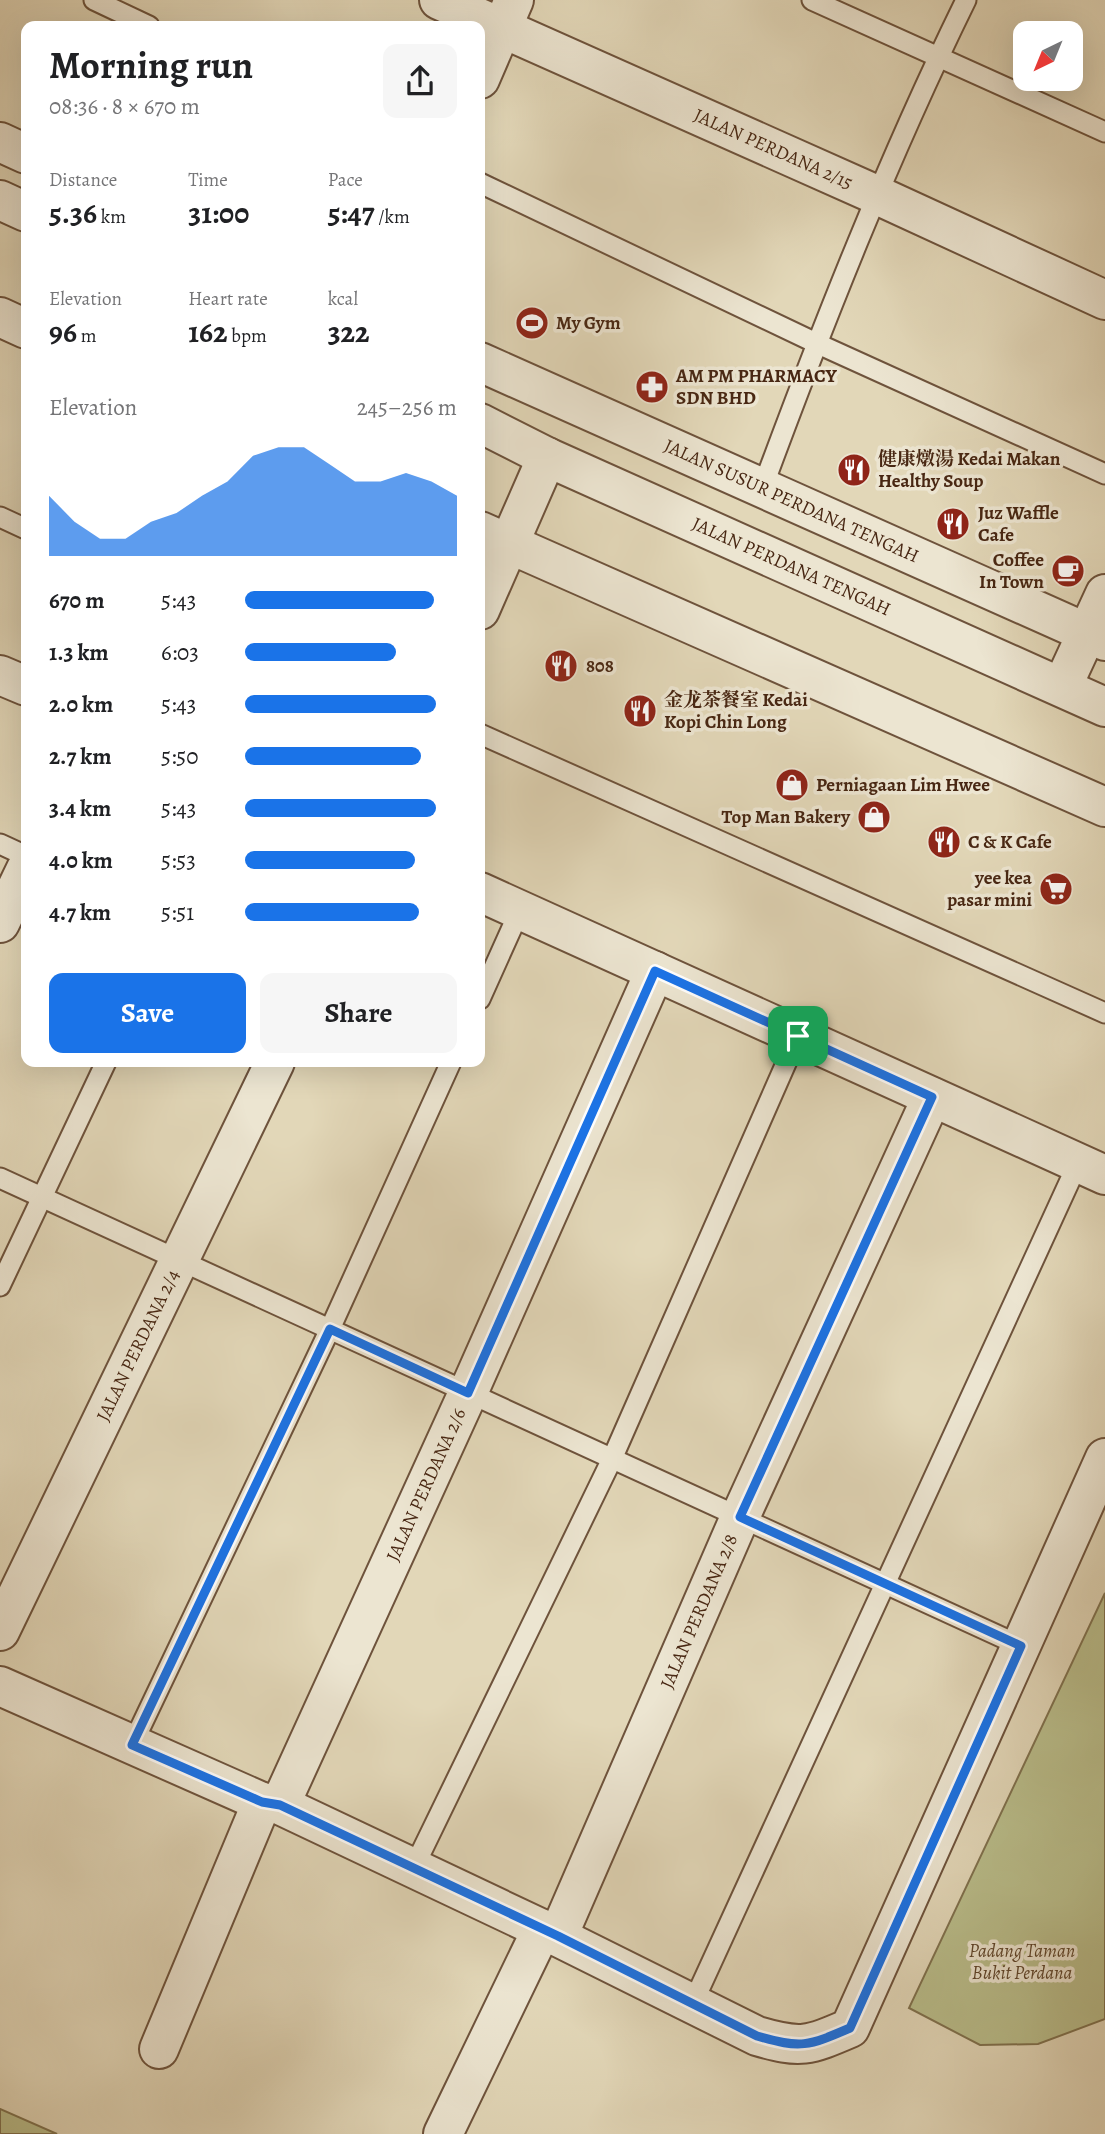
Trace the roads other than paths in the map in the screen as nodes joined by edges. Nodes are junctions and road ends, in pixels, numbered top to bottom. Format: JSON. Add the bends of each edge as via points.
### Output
{"nodes":[{"id":1,"x":94,"y":0,"type":"edge"},
{"id":2,"x":439,"y":0,"type":"edge"},
{"id":3,"x":812,"y":0,"type":"edge"},
{"id":4,"x":966,"y":0,"type":"edge"},
{"id":5,"x":508,"y":14,"type":"edge"},
{"id":6,"x":138,"y":21,"type":"edge"},
{"id":7,"x":938,"y":57,"type":"junction"},
{"id":8,"x":485,"y":67,"type":"edge"},
{"id":9,"x":1105,"y":132,"type":"edge"},
{"id":10,"x":0,"y":142,"type":"edge"},
{"id":11,"x":21,"y":152,"type":"edge"},
{"id":12,"x":485,"y":185,"type":"edge"},
{"id":13,"x":878,"y":196,"type":"junction"},
{"id":14,"x":0,"y":200,"type":"edge"},
{"id":15,"x":21,"y":210,"type":"edge"},
{"id":16,"x":1105,"y":300,"type":"edge"},
{"id":17,"x":0,"y":317,"type":"edge"},
{"id":18,"x":21,"y":327,"type":"edge"},
{"id":19,"x":816,"y":343,"type":"junction"},
{"id":20,"x":485,"y":364,"type":"edge"},
{"id":21,"x":485,"y":426,"type":"edge"},
{"id":22,"x":547,"y":457,"type":"junction"},
{"id":23,"x":1105,"y":474,"type":"edge"},
{"id":24,"x":762,"y":489,"type":"junction"},
{"id":25,"x":0,"y":517,"type":"edge"},
{"id":26,"x":21,"y":527,"type":"edge"},
{"id":27,"x":494,"y":538,"type":"edge"},
{"id":28,"x":485,"y":584,"type":"edge"},
{"id":29,"x":1105,"y":594,"type":"edge"},
{"id":30,"x":1096,"y":637,"type":"edge"},
{"id":31,"x":0,"y":675,"type":"edge"},
{"id":32,"x":21,"y":685,"type":"edge"},
{"id":33,"x":1062,"y":687,"type":"junction"},
{"id":34,"x":1105,"y":707,"type":"edge"},
{"id":35,"x":485,"y":736,"type":"edge"},
{"id":36,"x":1105,"y":807,"type":"edge"},
{"id":37,"x":0,"y":844,"type":"edge"},
{"id":38,"x":21,"y":854,"type":"edge"},
{"id":39,"x":21,"y":879,"type":"edge"},
{"id":40,"x":485,"y":894,"type":"edge"},
{"id":41,"x":520,"y":910,"type":"junction"},
{"id":42,"x":0,"y":923,"type":"edge"},
{"id":43,"x":655,"y":971,"type":"junction"},
{"id":44,"x":485,"y":988,"type":"edge"},
{"id":45,"x":1105,"y":1013,"type":"edge"},
{"id":46,"x":798,"y":1036,"type":"junction"},
{"id":47,"x":104,"y":1067,"type":"edge"},
{"id":48,"x":273,"y":1067,"type":"edge"},
{"id":49,"x":449,"y":1067,"type":"edge"},
{"id":50,"x":932,"y":1097,"type":"junction"},
{"id":51,"x":1092,"y":1169,"type":"edge"},
{"id":52,"x":0,"y":1178,"type":"edge"},
{"id":53,"x":42,"y":1197,"type":"junction"},
{"id":54,"x":180,"y":1260,"type":"junction"},
{"id":55,"x":0,"y":1286,"type":"edge"},
{"id":56,"x":330,"y":1329,"type":"junction"},
{"id":57,"x":468,"y":1393,"type":"junction"},
{"id":58,"x":1105,"y":1458,"type":"edge"},
{"id":59,"x":612,"y":1459,"type":"junction"},
{"id":60,"x":740,"y":1517,"type":"junction"},
{"id":61,"x":885,"y":1584,"type":"junction"},
{"id":62,"x":0,"y":1631,"type":"edge"},
{"id":63,"x":1021,"y":1646,"type":"junction"},
{"id":64,"x":0,"y":1686,"type":"edge"},
{"id":65,"x":132,"y":1745,"type":"junction"},
{"id":66,"x":271,"y":1804,"type":"junction"},
{"id":67,"x":413,"y":1869,"type":"junction"},
{"id":68,"x":550,"y":1933,"type":"junction"},
{"id":69,"x":692,"y":2005,"type":"junction"},
{"id":70,"x":159,"y":2049,"type":"dead end"},
{"id":71,"x":443,"y":2134,"type":"edge"}],
"edges":[{"from":1,"to":6,"type":"lane"},
{"from":2,"to":5,"type":"street","name":"JALAN PERDANA 2/15"},
{"from":3,"to":7,"type":"lane"},
{"from":4,"to":7,"type":"lane"},
{"from":5,"to":8,"type":"street"},
{"from":5,"to":13,"type":"street","name":"JALAN PERDANA 2/15"},
{"from":7,"to":9,"type":"lane"},
{"from":7,"to":13,"type":"lane"},
{"from":10,"to":11,"type":"street"},
{"from":12,"to":19,"type":"lane"},
{"from":13,"to":16,"type":"street","name":"JALAN PERDANA 2/15"},
{"from":13,"to":19,"type":"lane"},
{"from":14,"to":15,"type":"street"},
{"from":17,"to":18,"type":"street"},
{"from":19,"to":23,"type":"lane"},
{"from":19,"to":24,"type":"lane"},
{"from":20,"to":24,"type":"street","name":"JALAN SUSUR PERDANA TENGAH"},
{"from":21,"to":22,"type":"street","name":"JALAN PERDANA TENGAH"},
{"from":22,"to":27,"type":"street"},
{"from":22,"to":33,"type":"street","name":"JALAN PERDANA TENGAH"},
{"from":24,"to":30,"type":"street","name":"JALAN SUSUR PERDANA TENGAH"},
{"from":25,"to":26,"type":"lane"},
{"from":27,"to":28,"type":"street"},
{"from":27,"to":36,"type":"street"},
{"from":29,"to":30,"type":"street"},
{"from":30,"to":33,"type":"street"},
{"from":31,"to":32,"type":"street"},
{"from":33,"to":34,"type":"street","name":"JALAN PERDANA TENGAH"},
{"from":35,"to":45,"type":"lane"},
{"from":37,"to":38,"type":"lane"},
{"from":39,"to":42,"type":"street"},
{"from":40,"to":41,"type":"street"},
{"from":41,"to":43,"type":"street"},
{"from":41,"to":44,"type":"lane"},
{"from":43,"to":46,"type":"street"},
{"from":43,"to":57,"type":"street","name":"JALAN PERDANA 2/6"},
{"from":46,"to":50,"type":"street"},
{"from":46,"to":59,"type":"lane"},
{"from":47,"to":53,"type":"lane"},
{"from":48,"to":54,"type":"street","name":"JALAN PERDANA 2/4"},
{"from":49,"to":56,"type":"lane"},
{"from":50,"to":51,"type":"street"},
{"from":50,"to":60,"type":"street","name":"JALAN PERDANA 2/8"},
{"from":51,"to":61,"type":"lane"},
{"from":52,"to":53,"type":"lane"},
{"from":53,"to":54,"type":"lane"},
{"from":53,"to":55,"type":"lane"},
{"from":54,"to":56,"type":"lane"},
{"from":54,"to":62,"type":"street","name":"JALAN PERDANA 2/4"},
{"from":56,"to":57,"type":"lane"},
{"from":56,"to":65,"type":"lane"},
{"from":57,"to":59,"type":"lane"},
{"from":57,"to":66,"type":"street","name":"JALAN PERDANA 2/6"},
{"from":58,"to":63,"type":"street"},
{"from":59,"to":60,"type":"lane"},
{"from":59,"to":67,"type":"lane"},
{"from":60,"to":61,"type":"lane"},
{"from":60,"to":68,"type":"street","name":"JALAN PERDANA 2/8"},
{"from":61,"to":63,"type":"lane"},
{"from":61,"to":69,"type":"lane"},
{"from":63,"to":69,"type":"street","via":[[850,2028],[817,2043],[789,2045],[757,2036]]},
{"from":64,"to":65,"type":"street"},
{"from":65,"to":66,"type":"street"},
{"from":66,"to":67,"type":"street"},
{"from":66,"to":70,"type":"street","name":"JALAN PERDANA 2/6"},
{"from":67,"to":68,"type":"street"},
{"from":68,"to":69,"type":"street"},
{"from":68,"to":71,"type":"street","name":"JALAN PERDANA 2/8"}]}
